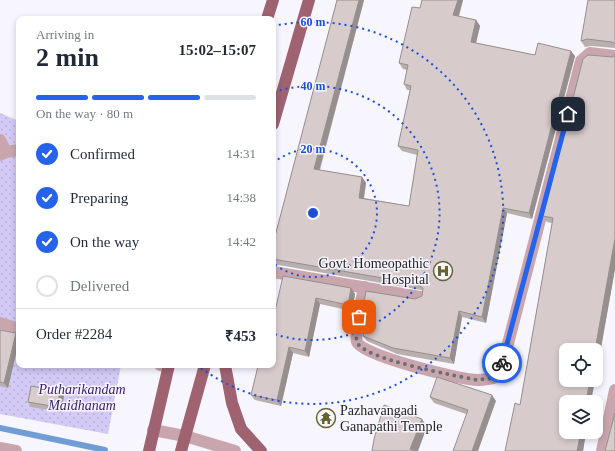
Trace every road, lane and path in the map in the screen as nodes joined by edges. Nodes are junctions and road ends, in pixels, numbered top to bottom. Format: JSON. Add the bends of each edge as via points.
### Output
{"nodes":[{"id":1,"x":273,"y":0,"type":"edge"},
{"id":2,"x":309,"y":0,"type":"edge"},
{"id":3,"x":268,"y":16,"type":"edge"},
{"id":4,"x":615,"y":56,"type":"edge"},
{"id":5,"x":276,"y":114,"type":"edge"},
{"id":6,"x":0,"y":140,"type":"edge"},
{"id":7,"x":16,"y":151,"type":"edge"},
{"id":8,"x":3,"y":154,"type":"edge"},
{"id":9,"x":276,"y":272,"type":"edge"},
{"id":10,"x":364,"y":287,"type":"junction"},
{"id":11,"x":420,"y":297,"type":"edge"},
{"id":12,"x":0,"y":323,"type":"edge"},
{"id":13,"x":16,"y":328,"type":"edge"},
{"id":14,"x":166,"y":368,"type":"edge"},
{"id":15,"x":204,"y":368,"type":"edge"},
{"id":16,"x":226,"y":368,"type":"edge"},
{"id":17,"x":615,"y":390,"type":"edge"},
{"id":18,"x":153,"y":430,"type":"junction"},
{"id":19,"x":185,"y":436,"type":"junction"},
{"id":20,"x":0,"y":448,"type":"edge"},
{"id":21,"x":16,"y":451,"type":"edge"},
{"id":22,"x":149,"y":451,"type":"edge"},
{"id":23,"x":181,"y":451,"type":"edge"},
{"id":24,"x":235,"y":451,"type":"edge"},
{"id":25,"x":262,"y":451,"type":"edge"},
{"id":26,"x":602,"y":451,"type":"edge"}],
"edges":[{"from":1,"to":3,"type":"main road"},
{"from":2,"to":5,"type":"main road"},
{"from":4,"to":10,"type":"street","via":[[590,53],[581,61],[504,359],[493,378],[477,380],[430,370],[378,356],[361,348],[357,342],[357,332]]},
{"from":6,"to":8,"type":"street"},
{"from":7,"to":8,"type":"street"},
{"from":9,"to":10,"type":"street"},
{"from":10,"to":11,"type":"street"},
{"from":12,"to":13,"type":"street"},
{"from":14,"to":18,"type":"main road"},
{"from":15,"to":19,"type":"main road"},
{"from":16,"to":25,"type":"main road","via":[[232,403],[241,429]]},
{"from":17,"to":26,"type":"street"},
{"from":18,"to":19,"type":"street"},
{"from":18,"to":22,"type":"main road"},
{"from":19,"to":23,"type":"main road"},
{"from":19,"to":24,"type":"street"},
{"from":20,"to":21,"type":"street"}]}
